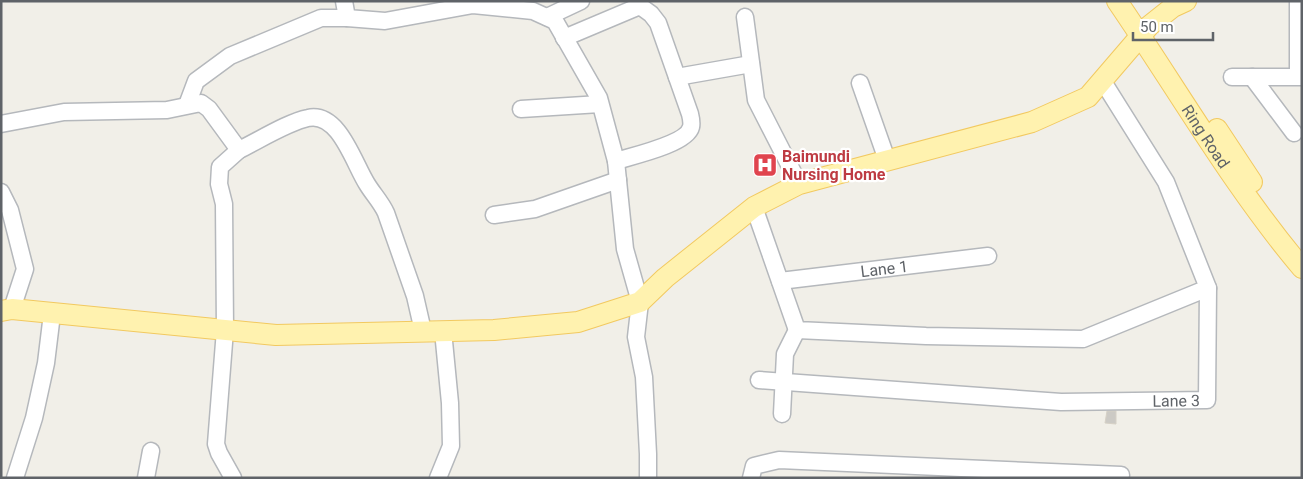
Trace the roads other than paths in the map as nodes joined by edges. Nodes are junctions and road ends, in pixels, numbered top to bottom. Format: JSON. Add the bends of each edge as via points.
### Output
{"nodes":[{"id":1,"x":344,"y":1,"type":"edge"},
{"id":2,"x":581,"y":1,"type":"edge"},
{"id":3,"x":1117,"y":1,"type":"edge"},
{"id":4,"x":1130,"y":1,"type":"edge"},
{"id":5,"x":1186,"y":1,"type":"edge"},
{"id":6,"x":1298,"y":1,"type":"edge"},
{"id":7,"x":500,"y":5,"type":"edge"},
{"id":8,"x":745,"y":17,"type":"dead end"},
{"id":9,"x":347,"y":18,"type":"junction"},
{"id":10,"x":547,"y":18,"type":"junction"},
{"id":11,"x":1145,"y":31,"type":"junction"},
{"id":12,"x":564,"y":38,"type":"junction"},
{"id":13,"x":751,"y":64,"type":"junction"},
{"id":14,"x":1302,"y":76,"type":"edge"},
{"id":15,"x":677,"y":77,"type":"junction"},
{"id":16,"x":1232,"y":77,"type":"dead end"},
{"id":17,"x":1252,"y":77,"type":"junction"},
{"id":18,"x":1102,"y":80,"type":"junction"},
{"id":19,"x":860,"y":82,"type":"dead end"},
{"id":20,"x":600,"y":104,"type":"junction"},
{"id":21,"x":187,"y":105,"type":"junction"},
{"id":22,"x":521,"y":108,"type":"dead end"},
{"id":23,"x":1,"y":124,"type":"edge"},
{"id":24,"x":1299,"y":134,"type":"edge"},
{"id":25,"x":239,"y":150,"type":"junction"},
{"id":26,"x":887,"y":160,"type":"junction"},
{"id":27,"x":616,"y":161,"type":"junction"},
{"id":28,"x":618,"y":180,"type":"junction"},
{"id":29,"x":799,"y":184,"type":"junction"},
{"id":30,"x":1,"y":192,"type":"edge"},
{"id":31,"x":754,"y":207,"type":"junction"},
{"id":32,"x":494,"y":215,"type":"dead end"},
{"id":33,"x":1302,"y":250,"type":"edge"},
{"id":34,"x":988,"y":256,"type":"dead end"},
{"id":35,"x":1302,"y":268,"type":"edge"},
{"id":36,"x":780,"y":280,"type":"junction"},
{"id":37,"x":1208,"y":288,"type":"junction"},
{"id":38,"x":640,"y":302,"type":"junction"},
{"id":39,"x":6,"y":310,"type":"edge"},
{"id":40,"x":52,"y":314,"type":"junction"},
{"id":41,"x":225,"y":330,"type":"junction"},
{"id":42,"x":797,"y":330,"type":"junction"},
{"id":43,"x":443,"y":331,"type":"junction"},
{"id":44,"x":423,"y":332,"type":"junction"},
{"id":45,"x":759,"y":380,"type":"dead end"},
{"id":46,"x":784,"y":381,"type":"junction"},
{"id":47,"x":782,"y":414,"type":"dead end"},
{"id":48,"x":150,"y":451,"type":"dead end"},
{"id":49,"x":1121,"y":475,"type":"dead end"},
{"id":50,"x":15,"y":478,"type":"edge"},
{"id":51,"x":146,"y":478,"type":"edge"},
{"id":52,"x":233,"y":478,"type":"edge"},
{"id":53,"x":438,"y":478,"type":"edge"},
{"id":54,"x":648,"y":478,"type":"edge"},
{"id":55,"x":751,"y":478,"type":"edge"}],
"edges":[{"from":1,"to":9,"type":"street"},
{"from":2,"to":10,"type":"street"},
{"from":3,"to":11,"type":"main road","name":"Ring Road"},
{"from":4,"to":11,"type":"main road","name":"Ring Road"},
{"from":5,"to":11,"type":"main road","via":[[1173,7]]},
{"from":6,"to":14,"type":"street","via":[[1298,76]]},
{"from":7,"to":9,"type":"street","via":[[473,6],[385,21]]},
{"from":7,"to":10,"type":"street","via":[[533,11]]},
{"from":8,"to":13,"type":"street"},
{"from":9,"to":21,"type":"street","via":[[321,18],[230,56],[196,81]]},
{"from":10,"to":12,"type":"street","via":[[555,21]]},
{"from":11,"to":18,"type":"main road"},
{"from":11,"to":33,"type":"main road","via":[[1285,231]]},
{"from":11,"to":35,"type":"main road","name":"Ring Road","via":[[1225,165],[1276,238]]},
{"from":12,"to":15,"type":"street","via":[[640,6],[658,23]]},
{"from":12,"to":20,"type":"street"},
{"from":13,"to":15,"type":"street"},
{"from":13,"to":29,"type":"street","via":[[756,100]]},
{"from":14,"to":17,"type":"street"},
{"from":15,"to":27,"type":"street","via":[[690,114],[692,126],[687,134],[665,147]]},
{"from":16,"to":17,"type":"street"},
{"from":17,"to":24,"type":"street"},
{"from":18,"to":26,"type":"main road","via":[[1088,97],[1032,122]]},
{"from":18,"to":37,"type":"street","via":[[1166,182]]},
{"from":19,"to":26,"type":"street"},
{"from":20,"to":22,"type":"street"},
{"from":20,"to":27,"type":"street"},
{"from":21,"to":23,"type":"street","via":[[152,110],[64,112]]},
{"from":21,"to":25,"type":"street","via":[[201,103],[209,109]]},
{"from":25,"to":41,"type":"street","via":[[220,167],[219,184],[224,204]]},
{"from":25,"to":44,"type":"street","via":[[309,117],[328,121],[348,147],[386,213],[415,296]]},
{"from":26,"to":29,"type":"main road"},
{"from":27,"to":28,"type":"street"},
{"from":28,"to":32,"type":"street","via":[[535,209]]},
{"from":28,"to":38,"type":"street","via":[[625,249]]},
{"from":29,"to":31,"type":"main road"},
{"from":30,"to":39,"type":"street","via":[[10,210],[25,269]]},
{"from":31,"to":36,"type":"street"},
{"from":31,"to":38,"type":"main road"},
{"from":34,"to":36,"type":"street","name":"Lane 1"},
{"from":36,"to":42,"type":"street"},
{"from":37,"to":42,"type":"street","via":[[1083,338]]},
{"from":37,"to":46,"type":"street","name":"Lane 3","via":[[1208,400],[1061,402]]},
{"from":38,"to":43,"type":"main road","via":[[578,322]]},
{"from":38,"to":54,"type":"street","via":[[636,337],[644,377]]},
{"from":39,"to":40,"type":"main road"},
{"from":40,"to":41,"type":"main road"},
{"from":40,"to":50,"type":"street","via":[[34,418]]},
{"from":41,"to":44,"type":"main road","via":[[276,335]]},
{"from":41,"to":52,"type":"street","via":[[216,444]]},
{"from":42,"to":46,"type":"street","via":[[785,354]]},
{"from":43,"to":44,"type":"main road"},
{"from":43,"to":53,"type":"street","via":[[452,446]]},
{"from":45,"to":46,"type":"street"},
{"from":46,"to":47,"type":"street"},
{"from":48,"to":51,"type":"street"},
{"from":49,"to":55,"type":"street","via":[[779,460],[754,466]]}]}
